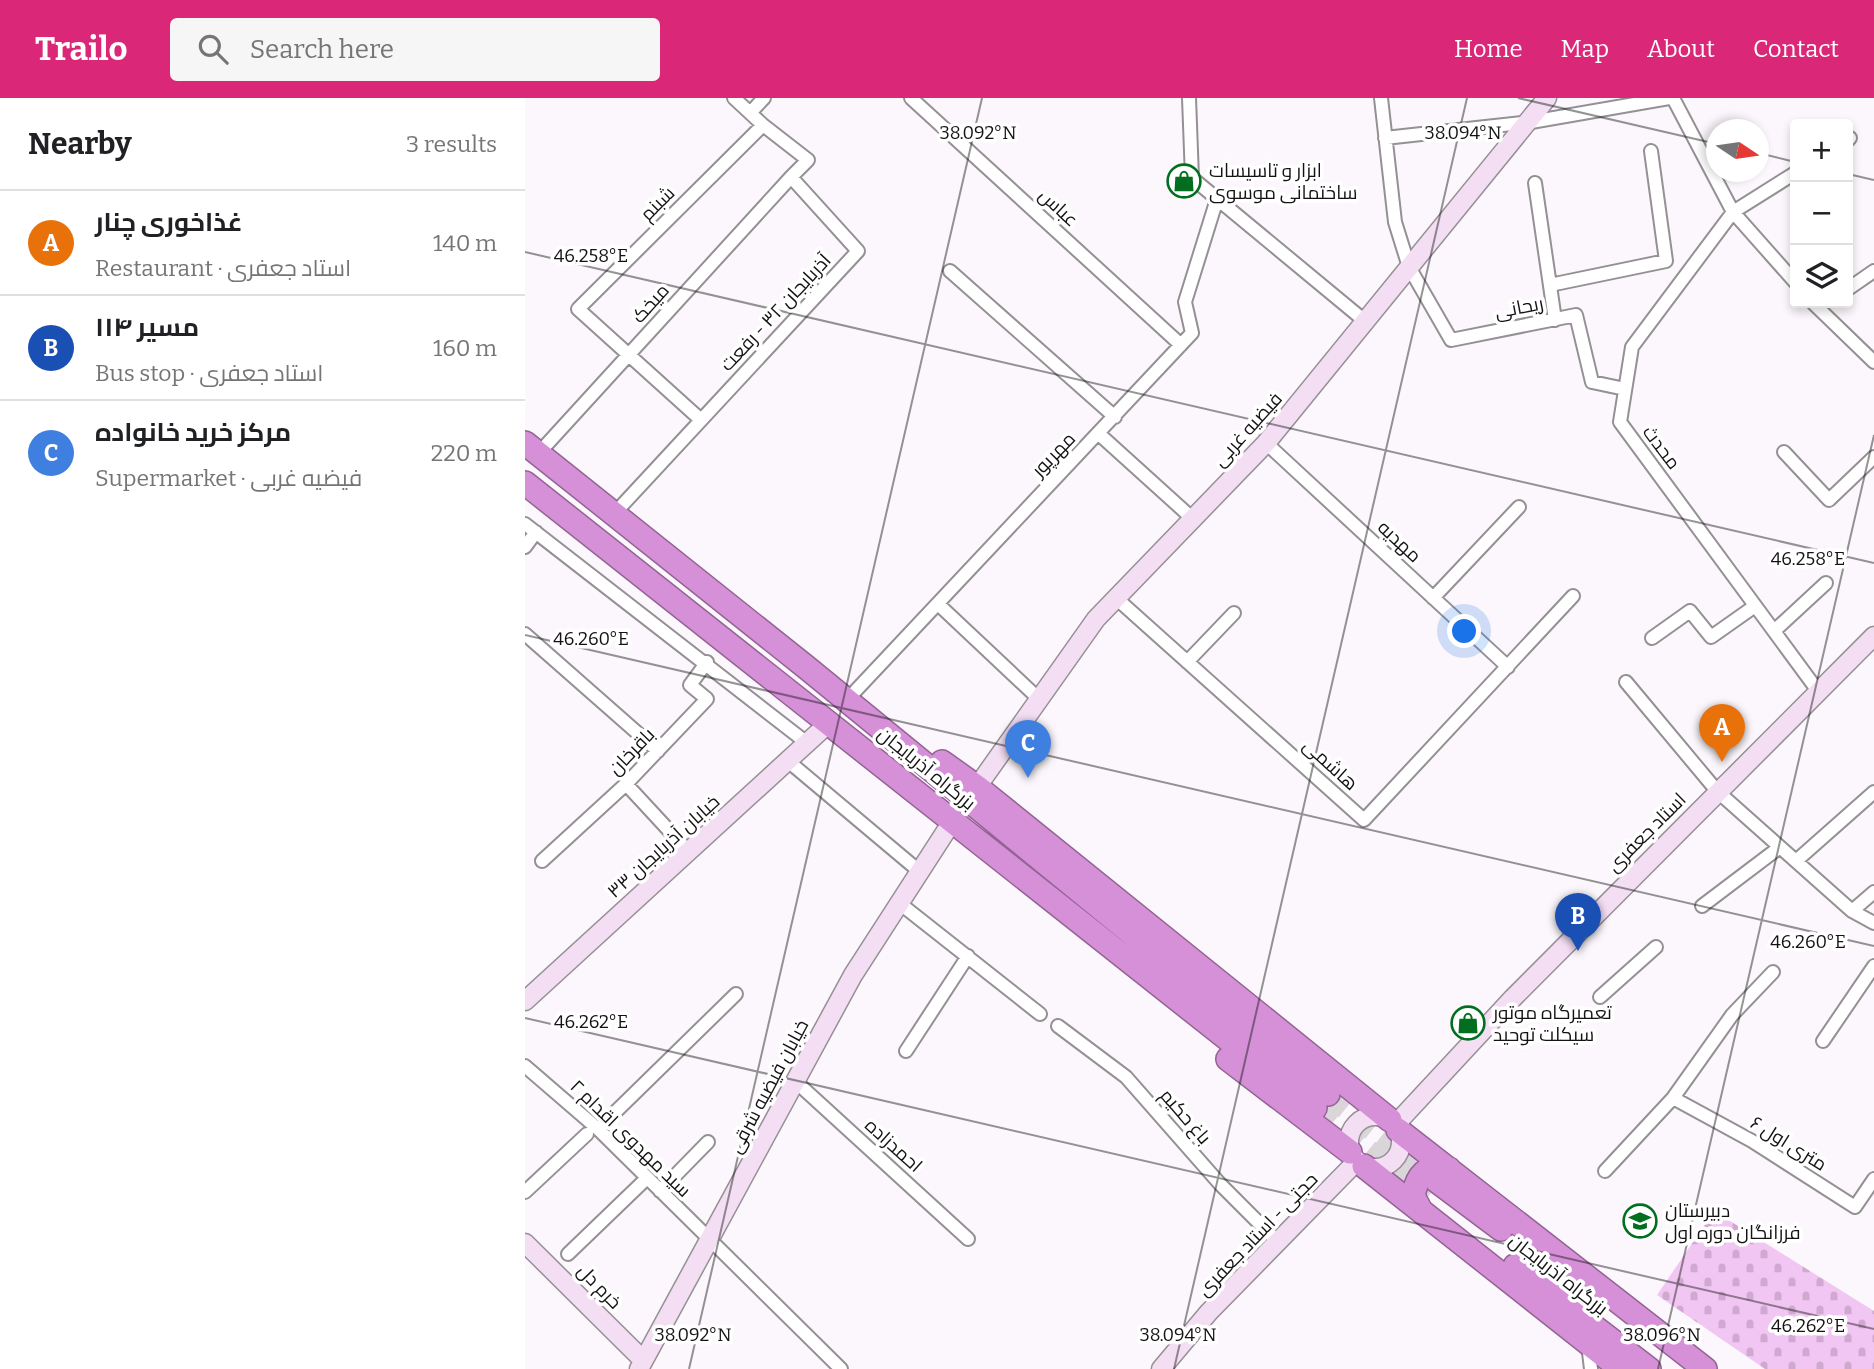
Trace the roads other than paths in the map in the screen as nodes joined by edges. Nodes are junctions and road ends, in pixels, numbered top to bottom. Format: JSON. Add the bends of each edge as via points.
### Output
{"nodes":[{"id":1,"x":734,"y":98,"type":"edge"},
{"id":2,"x":764,"y":98,"type":"edge"},
{"id":3,"x":911,"y":98,"type":"edge"},
{"id":4,"x":1189,"y":98,"type":"edge"},
{"id":5,"x":1381,"y":98,"type":"edge"},
{"id":6,"x":1547,"y":98,"type":"edge"},
{"id":7,"x":1671,"y":98,"type":"edge"},
{"id":8,"x":750,"y":113,"type":"junction"},
{"id":9,"x":1531,"y":121,"type":"junction"},
{"id":10,"x":763,"y":125,"type":"junction"},
{"id":11,"x":1385,"y":138,"type":"junction"},
{"id":12,"x":1651,"y":151,"type":"dead end"},
{"id":13,"x":1790,"y":176,"type":"edge"},
{"id":14,"x":791,"y":177,"type":"junction"},
{"id":15,"x":1535,"y":183,"type":"dead end"},
{"id":16,"x":1217,"y":200,"type":"junction"},
{"id":17,"x":1733,"y":212,"type":"junction"},
{"id":18,"x":1409,"y":267,"type":"junction"},
{"id":19,"x":950,"y":271,"type":"dead end"},
{"id":20,"x":1874,"y":271,"type":"edge"},
{"id":21,"x":1790,"y":276,"type":"edge"},
{"id":22,"x":1550,"y":285,"type":"junction"},
{"id":23,"x":1853,"y":286,"type":"edge"},
{"id":24,"x":1822,"y":308,"type":"edge"},
{"id":25,"x":1555,"y":320,"type":"junction"},
{"id":26,"x":1366,"y":322,"type":"junction"},
{"id":27,"x":1181,"y":345,"type":"junction"},
{"id":28,"x":629,"y":355,"type":"junction"},
{"id":29,"x":1874,"y":362,"type":"edge"},
{"id":30,"x":1625,"y":389,"type":"junction"},
{"id":31,"x":1115,"y":417,"type":"junction"},
{"id":32,"x":701,"y":420,"type":"junction"},
{"id":33,"x":1099,"y":434,"type":"junction"},
{"id":34,"x":1266,"y":443,"type":"junction"},
{"id":35,"x":532,"y":449,"type":"edge"},
{"id":36,"x":1784,"y":452,"type":"dead end"},
{"id":37,"x":1874,"y":457,"type":"edge"},
{"id":38,"x":525,"y":483,"type":"edge"},
{"id":39,"x":1519,"y":507,"type":"dead end"},
{"id":40,"x":614,"y":514,"type":"junction"},
{"id":41,"x":1193,"y":519,"type":"junction"},
{"id":42,"x":525,"y":524,"type":"edge"},
{"id":43,"x":536,"y":532,"type":"junction"},
{"id":44,"x":525,"y":547,"type":"edge"},
{"id":45,"x":1826,"y":583,"type":"dead end"},
{"id":46,"x":1573,"y":596,"type":"dead end"},
{"id":47,"x":1116,"y":598,"type":"junction"},
{"id":48,"x":1433,"y":598,"type":"junction"},
{"id":49,"x":938,"y":604,"type":"junction"},
{"id":50,"x":1755,"y":606,"type":"junction"},
{"id":51,"x":1234,"y":613,"type":"dead end"},
{"id":52,"x":1774,"y":631,"type":"junction"},
{"id":53,"x":525,"y":634,"type":"edge"},
{"id":54,"x":1874,"y":636,"type":"edge"},
{"id":55,"x":1652,"y":638,"type":"dead end"},
{"id":56,"x":707,"y":662,"type":"junction"},
{"id":57,"x":1187,"y":662,"type":"junction"},
{"id":58,"x":1508,"y":667,"type":"junction"},
{"id":59,"x":1626,"y":682,"type":"dead end"},
{"id":60,"x":1818,"y":691,"type":"junction"},
{"id":61,"x":1039,"y":699,"type":"junction"},
{"id":62,"x":846,"y":701,"type":"junction"},
{"id":63,"x":830,"y":722,"type":"junction"},
{"id":64,"x":878,"y":727,"type":"junction"},
{"id":65,"x":807,"y":743,"type":"junction"},
{"id":66,"x":861,"y":747,"type":"junction"},
{"id":67,"x":658,"y":751,"type":"junction"},
{"id":68,"x":787,"y":761,"type":"junction"},
{"id":69,"x":626,"y":784,"type":"junction"},
{"id":70,"x":977,"y":787,"type":"junction"},
{"id":71,"x":1717,"y":791,"type":"junction"},
{"id":72,"x":1874,"y":792,"type":"edge"},
{"id":73,"x":946,"y":831,"type":"junction"},
{"id":74,"x":1780,"y":847,"type":"junction"},
{"id":75,"x":688,"y":851,"type":"junction"},
{"id":76,"x":542,"y":861,"type":"dead end"},
{"id":77,"x":1796,"y":861,"type":"junction"},
{"id":78,"x":919,"y":871,"type":"junction"},
{"id":79,"x":1874,"y":892,"type":"edge"},
{"id":80,"x":898,"y":902,"type":"junction"},
{"id":81,"x":1702,"y":906,"type":"dead end"},
{"id":82,"x":1852,"y":911,"type":"junction"},
{"id":83,"x":1874,"y":923,"type":"edge"},
{"id":84,"x":1656,"y":947,"type":"dead end"},
{"id":85,"x":968,"y":956,"type":"junction"},
{"id":86,"x":1874,"y":966,"type":"edge"},
{"id":87,"x":1773,"y":972,"type":"dead end"},
{"id":88,"x":736,"y":994,"type":"dead end"},
{"id":89,"x":1600,"y":997,"type":"dead end"},
{"id":90,"x":525,"y":1001,"type":"edge"},
{"id":91,"x":1040,"y":1014,"type":"dead end"},
{"id":92,"x":1058,"y":1026,"type":"dead end"},
{"id":93,"x":1823,"y":1041,"type":"dead end"},
{"id":94,"x":906,"y":1051,"type":"dead end"},
{"id":95,"x":525,"y":1066,"type":"edge"},
{"id":96,"x":1330,"y":1070,"type":"junction"},
{"id":97,"x":794,"y":1080,"type":"junction"},
{"id":98,"x":1673,"y":1098,"type":"junction"},
{"id":99,"x":1313,"y":1105,"type":"junction"},
{"id":100,"x":1395,"y":1125,"type":"junction"},
{"id":101,"x":592,"y":1132,"type":"junction"},
{"id":102,"x":708,"y":1142,"type":"dead end"},
{"id":103,"x":1357,"y":1160,"type":"junction"},
{"id":104,"x":1605,"y":1171,"type":"dead end"},
{"id":105,"x":647,"y":1178,"type":"junction"},
{"id":106,"x":1874,"y":1179,"type":"edge"},
{"id":107,"x":1433,"y":1190,"type":"junction"},
{"id":108,"x":660,"y":1191,"type":"junction"},
{"id":109,"x":525,"y":1192,"type":"edge"},
{"id":110,"x":968,"y":1239,"type":"dead end"},
{"id":111,"x":709,"y":1240,"type":"junction"},
{"id":112,"x":1277,"y":1241,"type":"junction"},
{"id":113,"x":525,"y":1243,"type":"edge"},
{"id":114,"x":569,"y":1254,"type":"dead end"},
{"id":115,"x":1588,"y":1344,"type":"junction"},
{"id":116,"x":641,"y":1365,"type":"edge"},
{"id":117,"x":841,"y":1369,"type":"edge"},
{"id":118,"x":1161,"y":1369,"type":"edge"},
{"id":119,"x":1591,"y":1369,"type":"edge"},
{"id":120,"x":1621,"y":1369,"type":"edge"},
{"id":121,"x":1649,"y":1369,"type":"edge"},
{"id":122,"x":1680,"y":1369,"type":"edge"},
{"id":123,"x":1705,"y":1369,"type":"edge"}],
"edges":[{"from":1,"to":8,"type":"street"},
{"from":2,"to":8,"type":"street"},
{"from":3,"to":27,"type":"street","name":"عباس"},
{"from":4,"to":16,"type":"street","via":[[1192,178]]},
{"from":5,"to":11,"type":"street"},
{"from":6,"to":9,"type":"street","name":"فیضیه غربی"},
{"from":7,"to":9,"type":"street"},
{"from":7,"to":17,"type":"street"},
{"from":8,"to":10,"type":"street"},
{"from":9,"to":11,"type":"street"},
{"from":9,"to":18,"type":"street","name":"فیضیه غربی"},
{"from":10,"to":14,"type":"street","via":[[808,160]]},
{"from":10,"to":28,"type":"street","name":"شبنم","via":[[578,309]]},
{"from":11,"to":18,"type":"street","via":[[1395,222]]},
{"from":12,"to":22,"type":"street","via":[[1666,261]]},
{"from":13,"to":17,"type":"street"},
{"from":14,"to":28,"type":"street","name":"میخک"},
{"from":14,"to":32,"type":"street","name":"آذربایجان ۳۲ - رفعت","via":[[858,251]]},
{"from":15,"to":22,"type":"street"},
{"from":16,"to":26,"type":"street"},
{"from":16,"to":27,"type":"street","name":"مهرپور","via":[[1185,302],[1192,333]]},
{"from":17,"to":21,"type":"street"},
{"from":17,"to":30,"type":"street","name":"محدث","via":[[1632,347]]},
{"from":18,"to":25,"type":"street","name":"ریحانی","via":[[1451,340]]},
{"from":18,"to":26,"type":"street","name":"فیضیه غربی"},
{"from":19,"to":31,"type":"street"},
{"from":20,"to":23,"type":"street"},
{"from":22,"to":25,"type":"street"},
{"from":24,"to":29,"type":"street"},
{"from":25,"to":30,"type":"street","name":"ریحانی","via":[[1576,315],[1592,382]]},
{"from":26,"to":34,"type":"street","name":"فیضیه غربی"},
{"from":27,"to":31,"type":"street","name":"مهرپور"},
{"from":28,"to":32,"type":"street"},
{"from":28,"to":35,"type":"street","name":"میخک"},
{"from":30,"to":50,"type":"street","name":"محدث","via":[[1620,422]]},
{"from":31,"to":33,"type":"street","name":"مهرپور"},
{"from":32,"to":40,"type":"street","name":"آذربایجان ۳۲ - رفعت"},
{"from":33,"to":41,"type":"street"},
{"from":33,"to":49,"type":"street","name":"مهرپور"},
{"from":34,"to":41,"type":"street","name":"فیضیه غربی"},
{"from":34,"to":48,"type":"street","name":"مهدیه"},
{"from":35,"to":40,"type":"highway","name":"بزرگراه آذربایجان"},
{"from":36,"to":37,"type":"street","via":[[1829,500]]},
{"from":38,"to":63,"type":"highway","name":"بزرگراه آذربایجان"},
{"from":39,"to":48,"type":"street"},
{"from":40,"to":62,"type":"highway","name":"بزرگراه آذربایجان"},
{"from":41,"to":47,"type":"street","name":"فیضیه غربی"},
{"from":42,"to":43,"type":"street"},
{"from":43,"to":44,"type":"street"},
{"from":43,"to":56,"type":"street"},
{"from":45,"to":52,"type":"street"},
{"from":46,"to":58,"type":"street"},
{"from":47,"to":57,"type":"street","name":"هاشمی"},
{"from":47,"to":61,"type":"street","name":"فیضیه غربی"},
{"from":48,"to":58,"type":"street","name":"مهدیه"},
{"from":49,"to":61,"type":"street"},
{"from":49,"to":62,"type":"street","name":"مهرپور"},
{"from":50,"to":52,"type":"street","name":"محدث"},
{"from":50,"to":55,"type":"street","via":[[1711,638],[1690,611]]},
{"from":51,"to":57,"type":"street"},
{"from":52,"to":60,"type":"street","name":"محدث"},
{"from":53,"to":67,"type":"street"},
{"from":54,"to":60,"type":"street","name":"استاد جعفری"},
{"from":56,"to":65,"type":"street"},
{"from":56,"to":67,"type":"street","name":"باقرخان","via":[[690,685],[707,699]]},
{"from":57,"to":58,"type":"street","name":"هاشمی","via":[[1364,820]]},
{"from":59,"to":71,"type":"street"},
{"from":60,"to":71,"type":"street","name":"استاد جعفری"},
{"from":61,"to":70,"type":"street","name":"فیضیه غربی"},
{"from":62,"to":64,"type":"highway","name":"بزرگراه آذربایجان"},
{"from":63,"to":65,"type":"street","name":"خیابان آذربایجان ۳۳"},
{"from":63,"to":66,"type":"highway","name":"بزرگراه آذربایجان"},
{"from":64,"to":70,"type":"highway"},
{"from":64,"to":99,"type":"highway","name":"بزرگراه آذربایجان"},
{"from":65,"to":68,"type":"street","name":"خیابان آذربایجان ۳۳"},
{"from":66,"to":73,"type":"highway"},
{"from":66,"to":99,"type":"highway","name":"بزرگراه آذربایجان"},
{"from":67,"to":69,"type":"street","name":"باقرخان"},
{"from":68,"to":75,"type":"street","name":"خیابان آذربایجان ۳۳"},
{"from":68,"to":78,"type":"street"},
{"from":69,"to":75,"type":"street"},
{"from":69,"to":76,"type":"street","name":"باقرخان"},
{"from":70,"to":96,"type":"highway"},
{"from":71,"to":74,"type":"street"},
{"from":71,"to":100,"type":"street","name":"استاد جعفری"},
{"from":72,"to":77,"type":"street"},
{"from":73,"to":78,"type":"street","name":"خیابان فیضیه شرقی"},
{"from":73,"to":99,"type":"highway"},
{"from":74,"to":77,"type":"street"},
{"from":74,"to":81,"type":"street"},
{"from":75,"to":90,"type":"street","name":"خیابان آذربایجان ۳۳"},
{"from":77,"to":82,"type":"street"},
{"from":78,"to":80,"type":"street","name":"خیابان فیضیه شرقی"},
{"from":79,"to":82,"type":"street"},
{"from":80,"to":85,"type":"street"},
{"from":80,"to":97,"type":"street","name":"خیابان فیضیه شرقی"},
{"from":82,"to":83,"type":"street"},
{"from":84,"to":89,"type":"street"},
{"from":85,"to":91,"type":"street"},
{"from":85,"to":94,"type":"street"},
{"from":86,"to":93,"type":"street"},
{"from":87,"to":98,"type":"street","via":[[1732,1014]]},
{"from":88,"to":101,"type":"street"},
{"from":92,"to":112,"type":"street","name":"باغ حکیم","via":[[1126,1077]]},
{"from":95,"to":101,"type":"street","name":"سید مهدوی اقدام ۲"},
{"from":96,"to":99,"type":"highway","via":[[1335,1087],[1332,1101],[1322,1112],[1308,1115]]},
{"from":96,"to":100,"type":"highway"},
{"from":97,"to":110,"type":"street","name":"احمدزاده"},
{"from":97,"to":111,"type":"street","name":"خیابان فیضیه شرقی"},
{"from":98,"to":104,"type":"street"},
{"from":98,"to":106,"type":"street","name":"۶ متری اول","via":[[1752,1141],[1855,1207]]},
{"from":99,"to":103,"type":"highway"},
{"from":100,"to":103,"type":"street","via":[[1401,1146],[1394,1160],[1379,1168]]},
{"from":100,"to":103,"type":"street","via":[[1380,1116],[1359,1121],[1352,1130]]},
{"from":100,"to":107,"type":"highway"},
{"from":101,"to":105,"type":"street","name":"سید مهدوی اقدام ۲"},
{"from":101,"to":109,"type":"street"},
{"from":102,"to":108,"type":"street"},
{"from":103,"to":107,"type":"highway"},
{"from":103,"to":112,"type":"street","name":"حجتی - استاد جعفری"},
{"from":105,"to":108,"type":"street","name":"سید مهدوی اقدام ۲"},
{"from":105,"to":114,"type":"street"},
{"from":107,"to":115,"type":"highway"},
{"from":107,"to":121,"type":"highway","name":"بزرگراه آذربایجان"},
{"from":107,"to":122,"type":"highway","name":"بزرگراه آذربایجان"},
{"from":107,"to":123,"type":"highway"},
{"from":108,"to":111,"type":"street","name":"سید مهدوی اقدام ۲"},
{"from":111,"to":116,"type":"street","name":"خیابان فیضیه شرقی"},
{"from":111,"to":117,"type":"street","name":"سید مهدوی اقدام ۲"},
{"from":112,"to":118,"type":"street","name":"حجتی - استاد جعفری"},
{"from":113,"to":116,"type":"street","name":"خرم دل"},
{"from":115,"to":119,"type":"street"},
{"from":115,"to":120,"type":"highway"}]}
